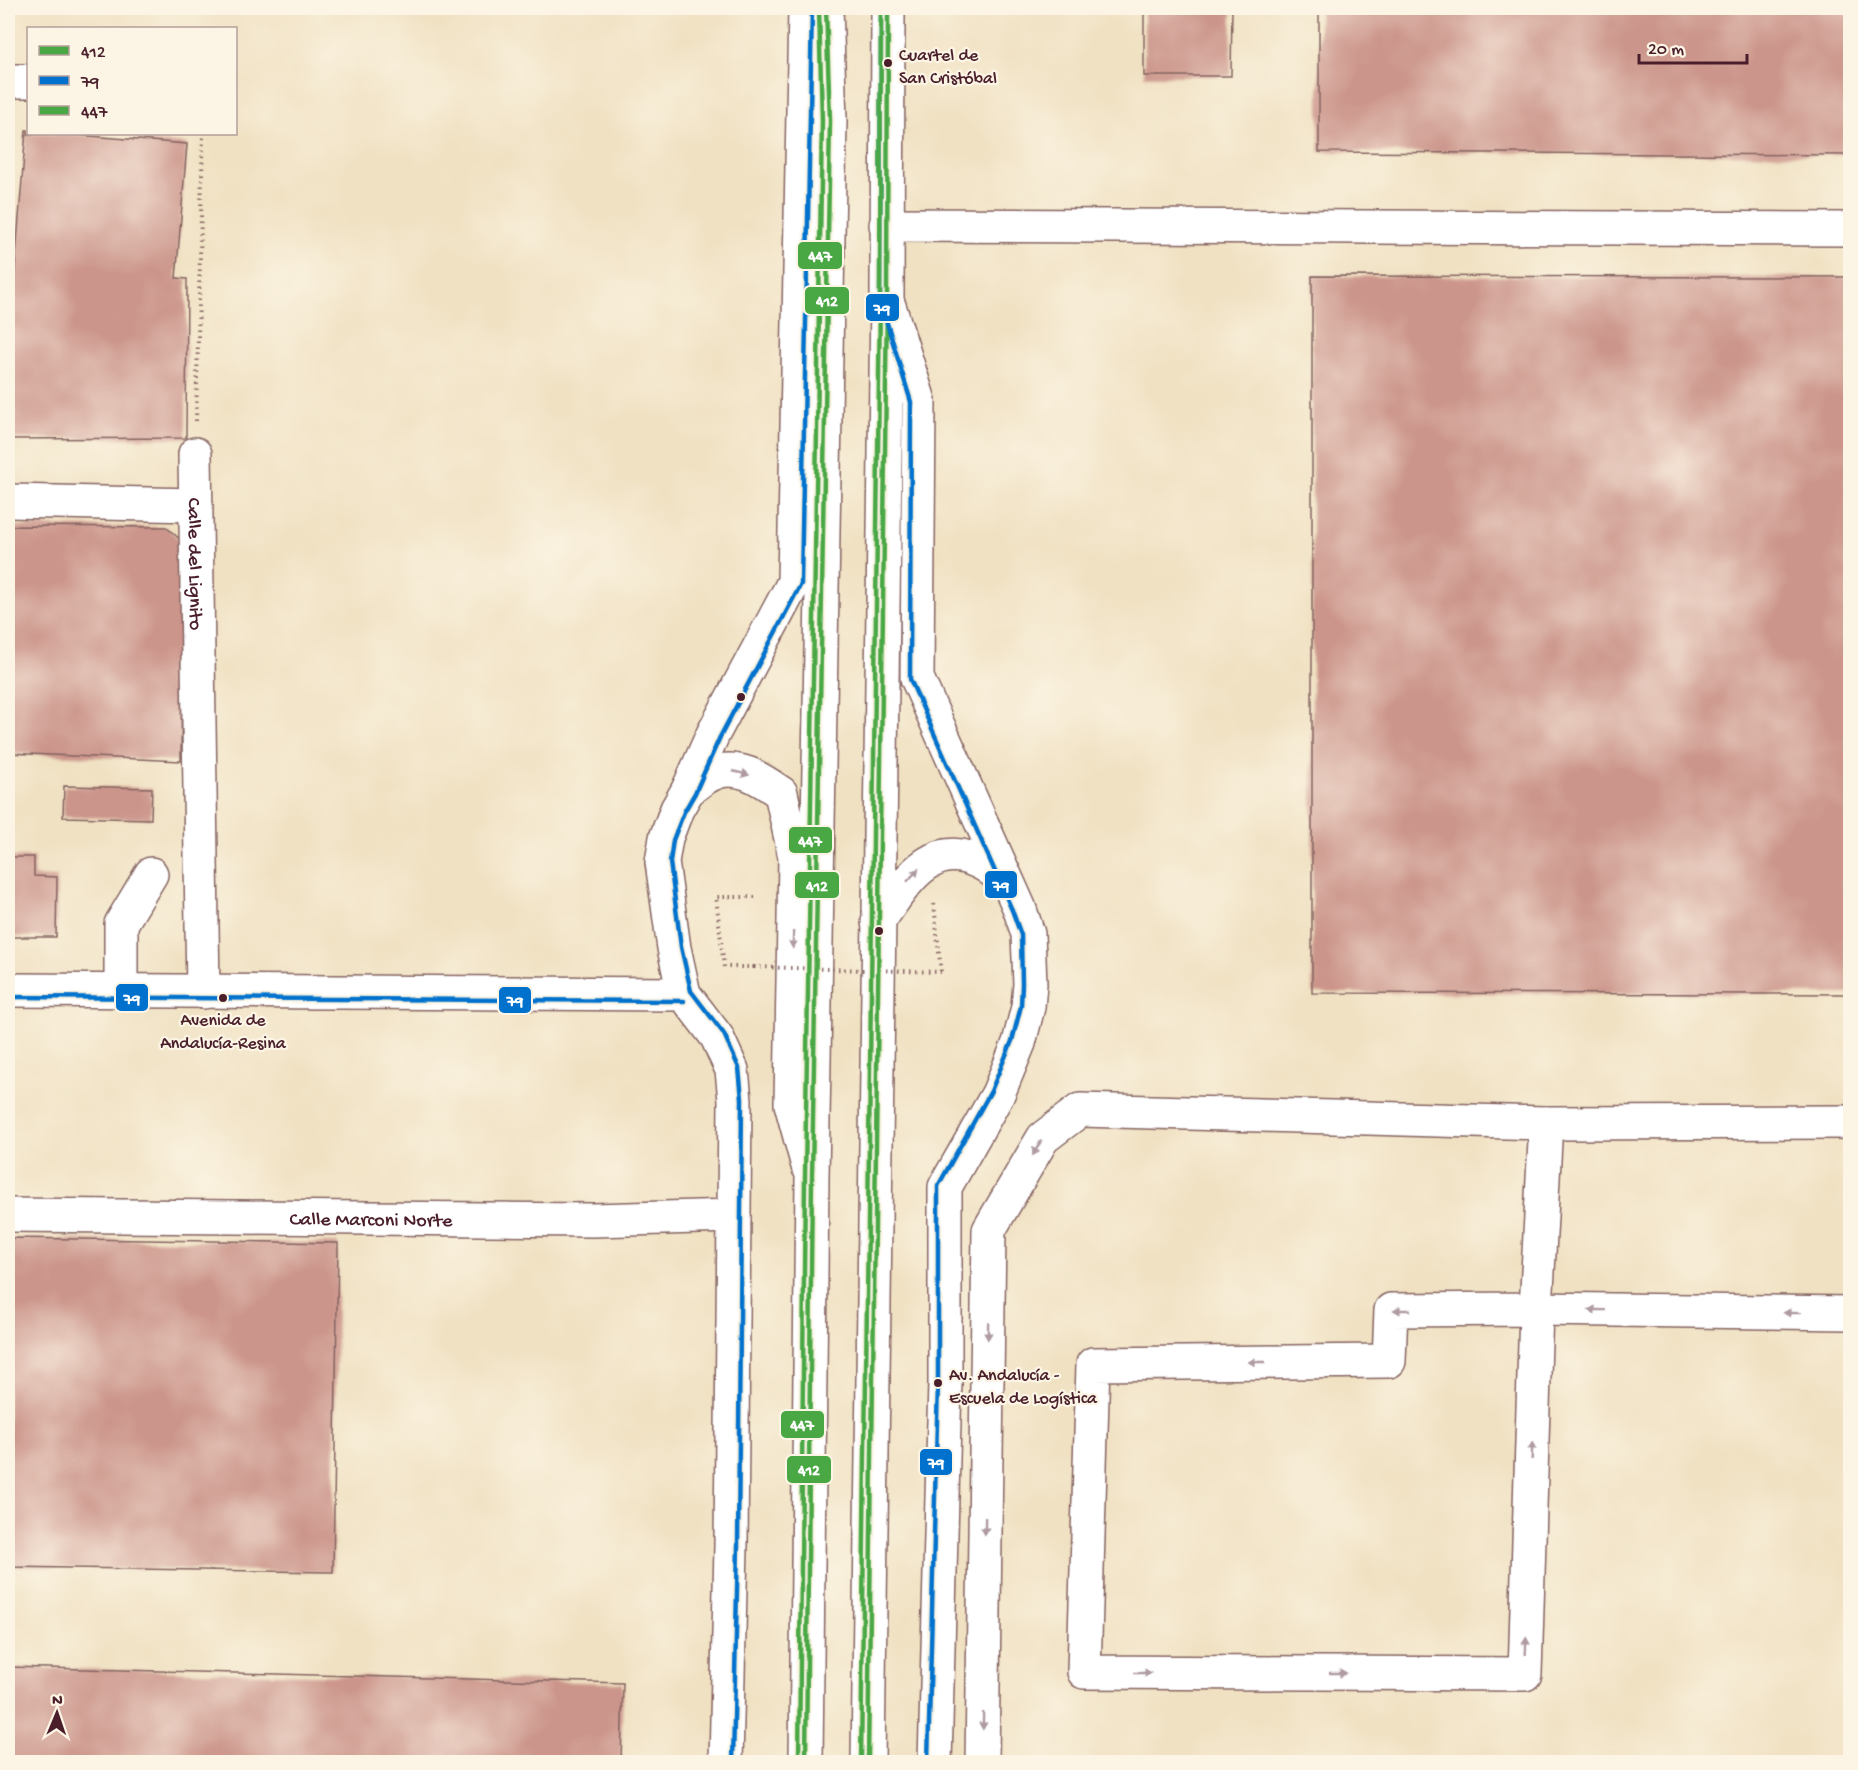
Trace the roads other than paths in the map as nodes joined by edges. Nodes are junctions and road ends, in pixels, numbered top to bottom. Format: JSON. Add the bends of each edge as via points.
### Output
{"nodes":[{"id":1,"x":805,"y":8,"type":"edge"},
{"id":2,"x":826,"y":8,"type":"edge"},
{"id":3,"x":888,"y":8,"type":"edge"},
{"id":4,"x":8,"y":81,"type":"edge"},
{"id":5,"x":27,"y":81,"type":"edge"},
{"id":6,"x":886,"y":225,"type":"junction"},
{"id":7,"x":1851,"y":229,"type":"edge"},
{"id":8,"x":887,"y":299,"type":"junction"},
{"id":9,"x":195,"y":454,"type":"road end"},
{"id":10,"x":8,"y":501,"type":"edge"},
{"id":11,"x":196,"y":505,"type":"junction"},
{"id":12,"x":688,"y":790,"type":"junction"},
{"id":13,"x":151,"y":874,"type":"dead end"},
{"id":14,"x":1008,"y":883,"type":"junction"},
{"id":15,"x":878,"y":922,"type":"junction"},
{"id":16,"x":8,"y":990,"type":"edge"},
{"id":17,"x":121,"y":991,"type":"junction"},
{"id":18,"x":202,"y":992,"type":"junction"},
{"id":19,"x":684,"y":994,"type":"junction"},
{"id":20,"x":1851,"y":1122,"type":"edge"},
{"id":21,"x":1546,"y":1123,"type":"junction"},
{"id":22,"x":812,"y":1178,"type":"junction"},
{"id":23,"x":8,"y":1215,"type":"edge"},
{"id":24,"x":734,"y":1216,"type":"junction"},
{"id":25,"x":1536,"y":1309,"type":"junction"},
{"id":26,"x":1851,"y":1313,"type":"edge"},
{"id":27,"x":726,"y":1762,"type":"edge"},
{"id":28,"x":806,"y":1762,"type":"edge"},
{"id":29,"x":868,"y":1762,"type":"edge"},
{"id":30,"x":935,"y":1762,"type":"edge"},
{"id":31,"x":982,"y":1762,"type":"edge"}],
"edges":[{"from":1,"to":12,"type":"street","via":[[794,582],[713,734]]},
{"from":2,"to":22,"type":"street","via":[[830,120]]},
{"from":3,"to":6,"type":"street"},
{"from":4,"to":5,"type":"street"},
{"from":6,"to":7,"type":"street"},
{"from":6,"to":8,"type":"street"},
{"from":8,"to":14,"type":"street","via":[[919,400],[917,678]]},
{"from":8,"to":15,"type":"street"},
{"from":9,"to":11,"type":"street","name":"Calle del Lignito"},
{"from":10,"to":11,"type":"street"},
{"from":11,"to":18,"type":"street","name":"Calle del Lignito"},
{"from":12,"to":19,"type":"street","via":[[666,838],[662,862]]},
{"from":12,"to":22,"type":"street","one_way":true,"via":[[726,770],[741,771],[781,793],[795,857],[791,1104]]},
{"from":13,"to":17,"type":"street","via":[[121,924]]},
{"from":15,"to":14,"type":"street","one_way":true,"via":[[908,880],[933,859],[950,855],[969,858]]},
{"from":14,"to":30,"type":"street","via":[[1028,934],[1028,1007],[1019,1043],[998,1094],[945,1187],[945,1383]]},
{"from":15,"to":29,"type":"street"},
{"from":16,"to":17,"type":"street"},
{"from":17,"to":18,"type":"street"},
{"from":18,"to":19,"type":"street"},
{"from":19,"to":24,"type":"street","via":[[717,1037],[732,1070]]},
{"from":20,"to":21,"type":"street"},
{"from":21,"to":25,"type":"street"},
{"from":21,"to":31,"type":"street","one_way":true,"via":[[1080,1110],[1043,1138],[989,1230]]},
{"from":22,"to":28,"type":"street"},
{"from":23,"to":24,"type":"street","name":"Calle Marconi Norte","via":[[593,1220]]},
{"from":24,"to":27,"type":"street"},
{"from":25,"to":25,"type":"street","one_way":true,"via":[[1391,1310],[1389,1361],[1092,1364],[1084,1672],[1525,1674]]},
{"from":26,"to":25,"type":"street","one_way":true}]}
